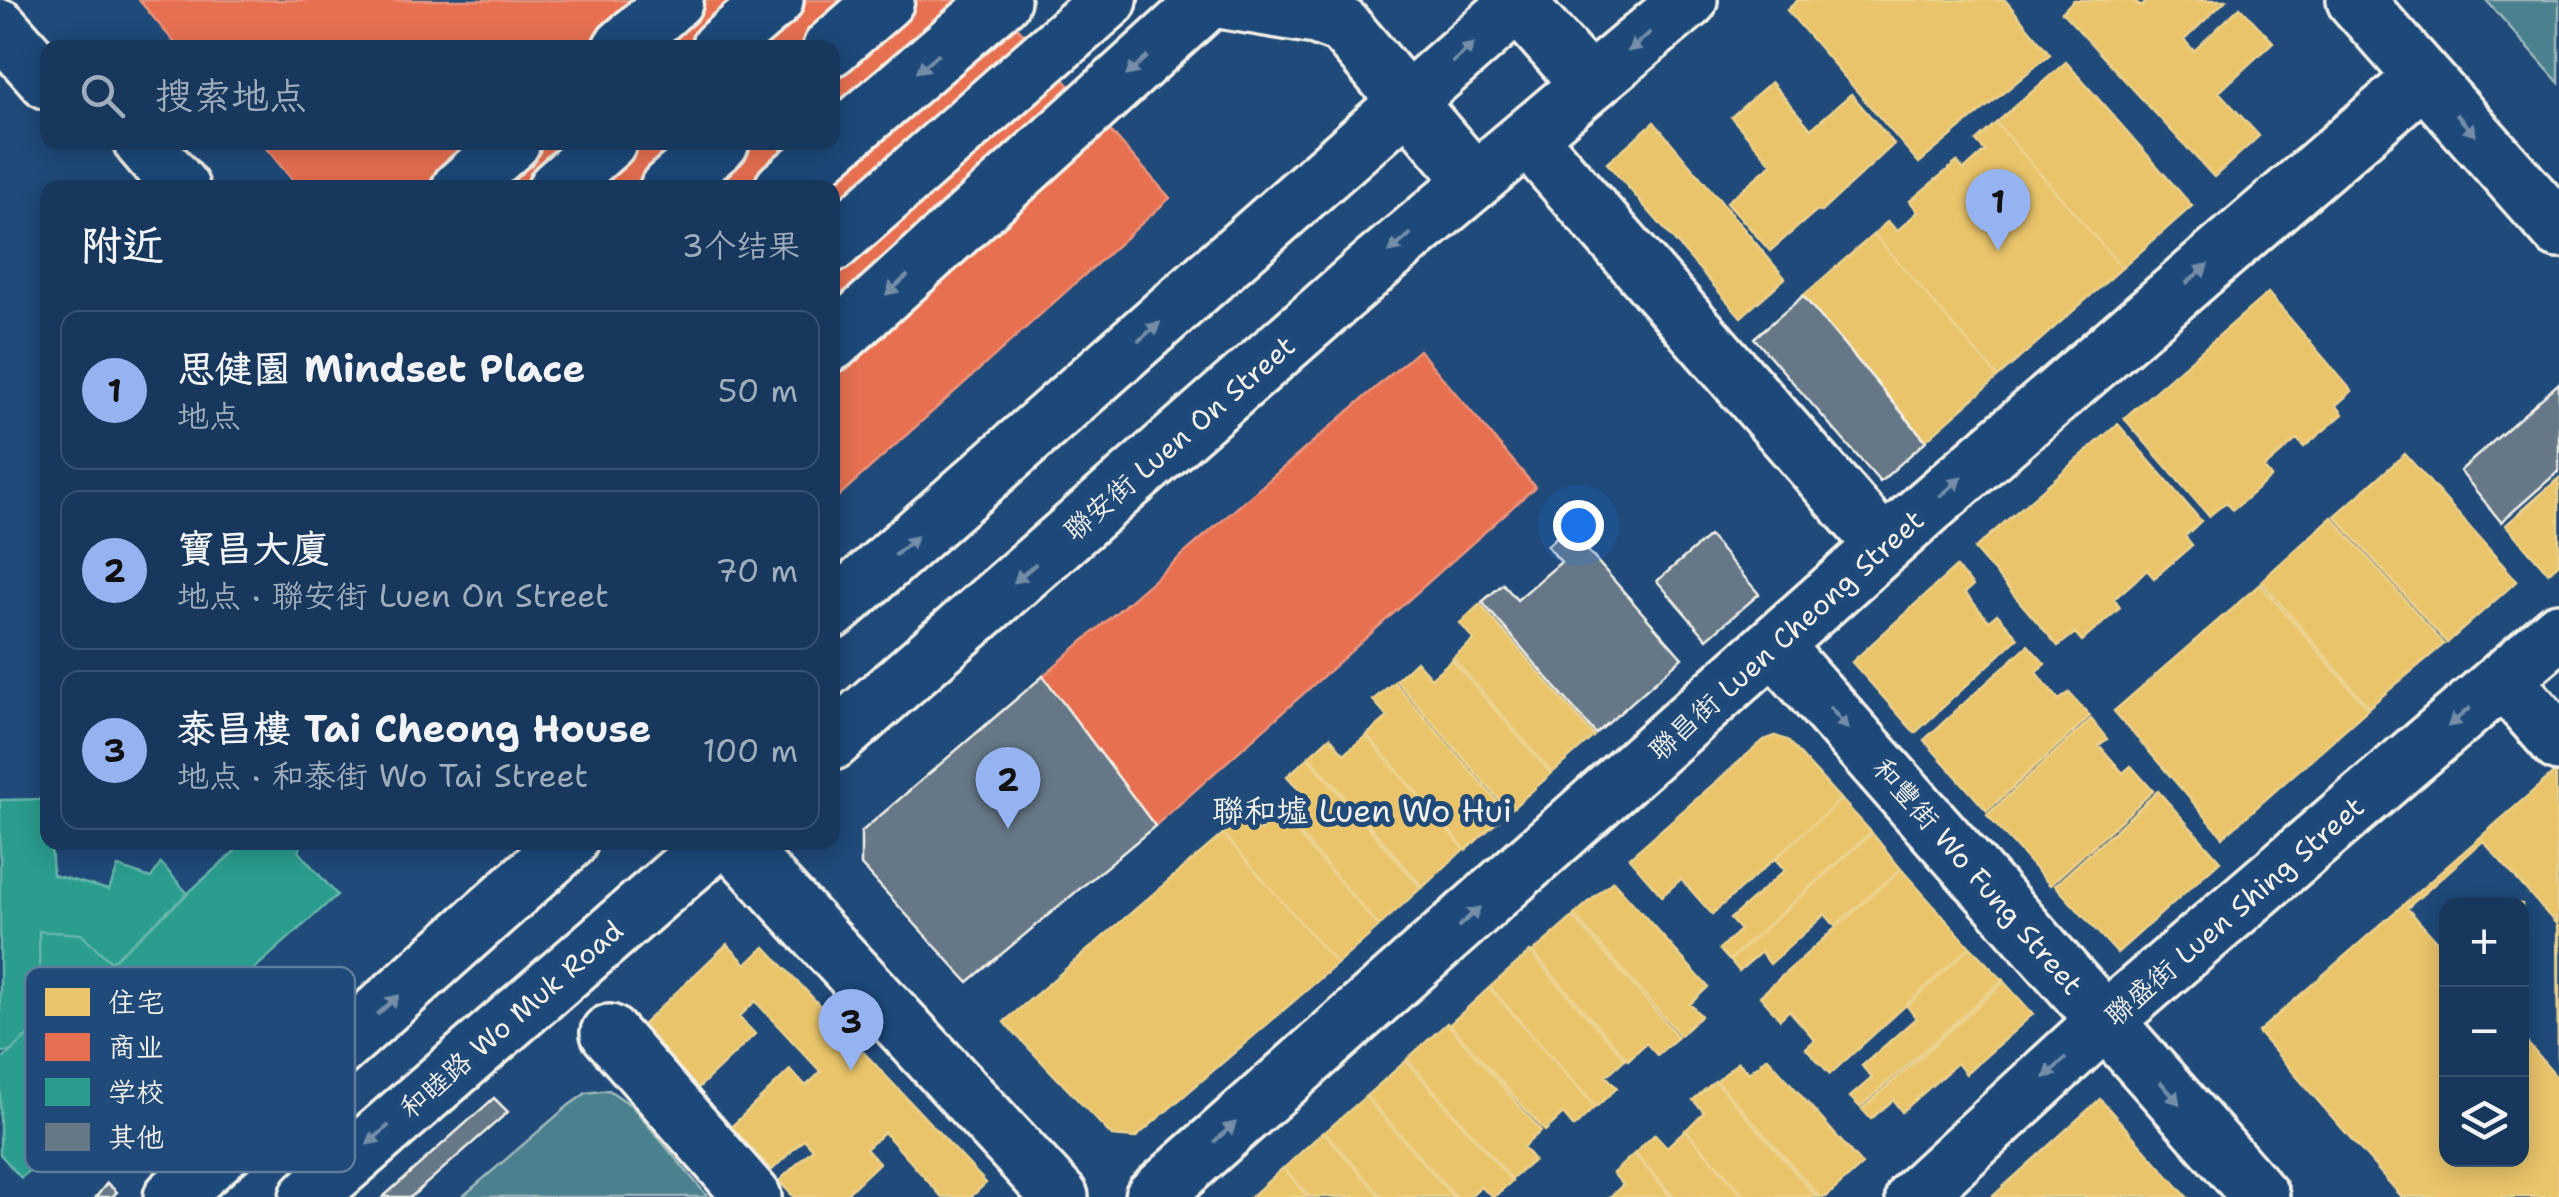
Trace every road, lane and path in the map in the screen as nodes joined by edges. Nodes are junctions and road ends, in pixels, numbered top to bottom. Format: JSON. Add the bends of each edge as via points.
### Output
{"nodes":[{"id":1,"x":18,"y":0,"type":"edge"},
{"id":2,"x":676,"y":0,"type":"edge"},
{"id":3,"x":774,"y":0,"type":"edge"},
{"id":4,"x":886,"y":0,"type":"edge"},
{"id":5,"x":1002,"y":0,"type":"edge"},
{"id":6,"x":1109,"y":0,"type":"edge"},
{"id":7,"x":1209,"y":0,"type":"edge"},
{"id":8,"x":1220,"y":0,"type":"edge"},
{"id":9,"x":1689,"y":0,"type":"edge"},
{"id":10,"x":2354,"y":0,"type":"edge"},
{"id":11,"x":1518,"y":1,"type":"edge"},
{"id":12,"x":0,"y":26,"type":"edge"},
{"id":13,"x":53,"y":40,"type":"edge"},
{"id":14,"x":630,"y":40,"type":"edge"},
{"id":15,"x":728,"y":40,"type":"edge"},
{"id":16,"x":839,"y":40,"type":"edge"},
{"id":17,"x":40,"y":72,"type":"edge"},
{"id":18,"x":2423,"y":78,"type":"junction"},
{"id":19,"x":1589,"y":84,"type":"junction"},
{"id":20,"x":1408,"y":103,"type":"junction"},
{"id":21,"x":1528,"y":137,"type":"junction"},
{"id":22,"x":840,"y":140,"type":"edge"},
{"id":23,"x":107,"y":150,"type":"edge"},
{"id":24,"x":149,"y":150,"type":"edge"},
{"id":25,"x":503,"y":150,"type":"edge"},
{"id":26,"x":599,"y":150,"type":"edge"},
{"id":27,"x":711,"y":150,"type":"edge"},
{"id":28,"x":828,"y":150,"type":"edge"},
{"id":29,"x":133,"y":180,"type":"edge"},
{"id":30,"x":175,"y":180,"type":"edge"},
{"id":31,"x":469,"y":180,"type":"edge"},
{"id":32,"x":565,"y":180,"type":"edge"},
{"id":33,"x":677,"y":180,"type":"edge"},
{"id":34,"x":793,"y":180,"type":"edge"},
{"id":35,"x":1474,"y":180,"type":"junction"},
{"id":36,"x":2559,"y":230,"type":"edge"},
{"id":37,"x":840,"y":237,"type":"edge"},
{"id":38,"x":840,"y":336,"type":"edge"},
{"id":39,"x":1884,"y":546,"type":"junction"},
{"id":40,"x":840,"y":604,"type":"edge"},
{"id":41,"x":2559,"y":631,"type":"edge"},
{"id":42,"x":1774,"y":646,"type":"junction"},
{"id":43,"x":2503,"y":679,"type":"junction"},
{"id":44,"x":840,"y":735,"type":"edge"},
{"id":45,"x":2559,"y":742,"type":"edge"},
{"id":46,"x":560,"y":850,"type":"edge"},
{"id":47,"x":707,"y":850,"type":"edge"},
{"id":48,"x":740,"y":850,"type":"edge"},
{"id":49,"x":2106,"y":1020,"type":"junction"},
{"id":50,"x":609,"y":1033,"type":"dead end"},
{"id":51,"x":355,"y":1034,"type":"edge"},
{"id":52,"x":355,"y":1156,"type":"edge"},
{"id":53,"x":200,"y":1172,"type":"edge"},
{"id":54,"x":337,"y":1172,"type":"edge"},
{"id":55,"x":172,"y":1197,"type":"edge"},
{"id":56,"x":308,"y":1197,"type":"edge"},
{"id":57,"x":753,"y":1197,"type":"edge"},
{"id":58,"x":1060,"y":1197,"type":"edge"},
{"id":59,"x":1152,"y":1197,"type":"edge"},
{"id":60,"x":1914,"y":1197,"type":"edge"},
{"id":61,"x":2261,"y":1197,"type":"edge"}],
"edges":[{"from":1,"to":13,"type":"street"},
{"from":2,"to":14,"type":"street"},
{"from":3,"to":15,"type":"street"},
{"from":4,"to":16,"type":"street"},
{"from":5,"to":22,"type":"street","one_way":true},
{"from":6,"to":37,"type":"street"},
{"from":7,"to":38,"type":"street","one_way":true},
{"from":8,"to":20,"type":"street","via":[[1343,26]]},
{"from":9,"to":19,"type":"street","name":"聯安街 Luen On Street","one_way":true},
{"from":10,"to":18,"type":"street"},
{"from":11,"to":19,"type":"street"},
{"from":20,"to":11,"type":"street","one_way":true},
{"from":12,"to":17,"type":"street"},
{"from":18,"to":36,"type":"street","one_way":true},
{"from":39,"to":18,"type":"street","name":"聯昌街 Luen Cheong Street","one_way":true},
{"from":19,"to":21,"type":"street","name":"聯安街 Luen On Street"},
{"from":20,"to":35,"type":"street"},
{"from":40,"to":20,"type":"street","one_way":true},
{"from":21,"to":35,"type":"street","name":"聯安街 Luen On Street"},
{"from":21,"to":39,"type":"street"},
{"from":23,"to":29,"type":"street"},
{"from":24,"to":30,"type":"street"},
{"from":25,"to":31,"type":"street"},
{"from":26,"to":32,"type":"street"},
{"from":27,"to":33,"type":"street"},
{"from":28,"to":34,"type":"street","one_way":true},
{"from":35,"to":44,"type":"street","name":"聯安街 Luen On Street","one_way":true},
{"from":39,"to":42,"type":"street","name":"聯昌街 Luen Cheong Street"},
{"from":41,"to":43,"type":"street","name":"聯盛街 Luen Shing Street"},
{"from":42,"to":49,"type":"street","name":"和豐街 Wo Fung Street","one_way":true},
{"from":59,"to":42,"type":"street","name":"聯昌街 Luen Cheong Street","one_way":true},
{"from":43,"to":45,"type":"street"},
{"from":43,"to":49,"type":"street","name":"聯盛街 Luen Shing Street","one_way":true},
{"from":51,"to":46,"type":"street","one_way":true},
{"from":47,"to":52,"type":"street","name":"和睦路 Wo Muk Road","one_way":true},
{"from":48,"to":58,"type":"street"},
{"from":49,"to":60,"type":"street","name":"聯盛街 Luen Shing Street","one_way":true},
{"from":49,"to":61,"type":"street","name":"和豐街 Wo Fung Street","one_way":true},
{"from":50,"to":57,"type":"street"},
{"from":55,"to":53,"type":"street","one_way":true},
{"from":54,"to":56,"type":"street","name":"和睦路 Wo Muk Road","one_way":true}]}
